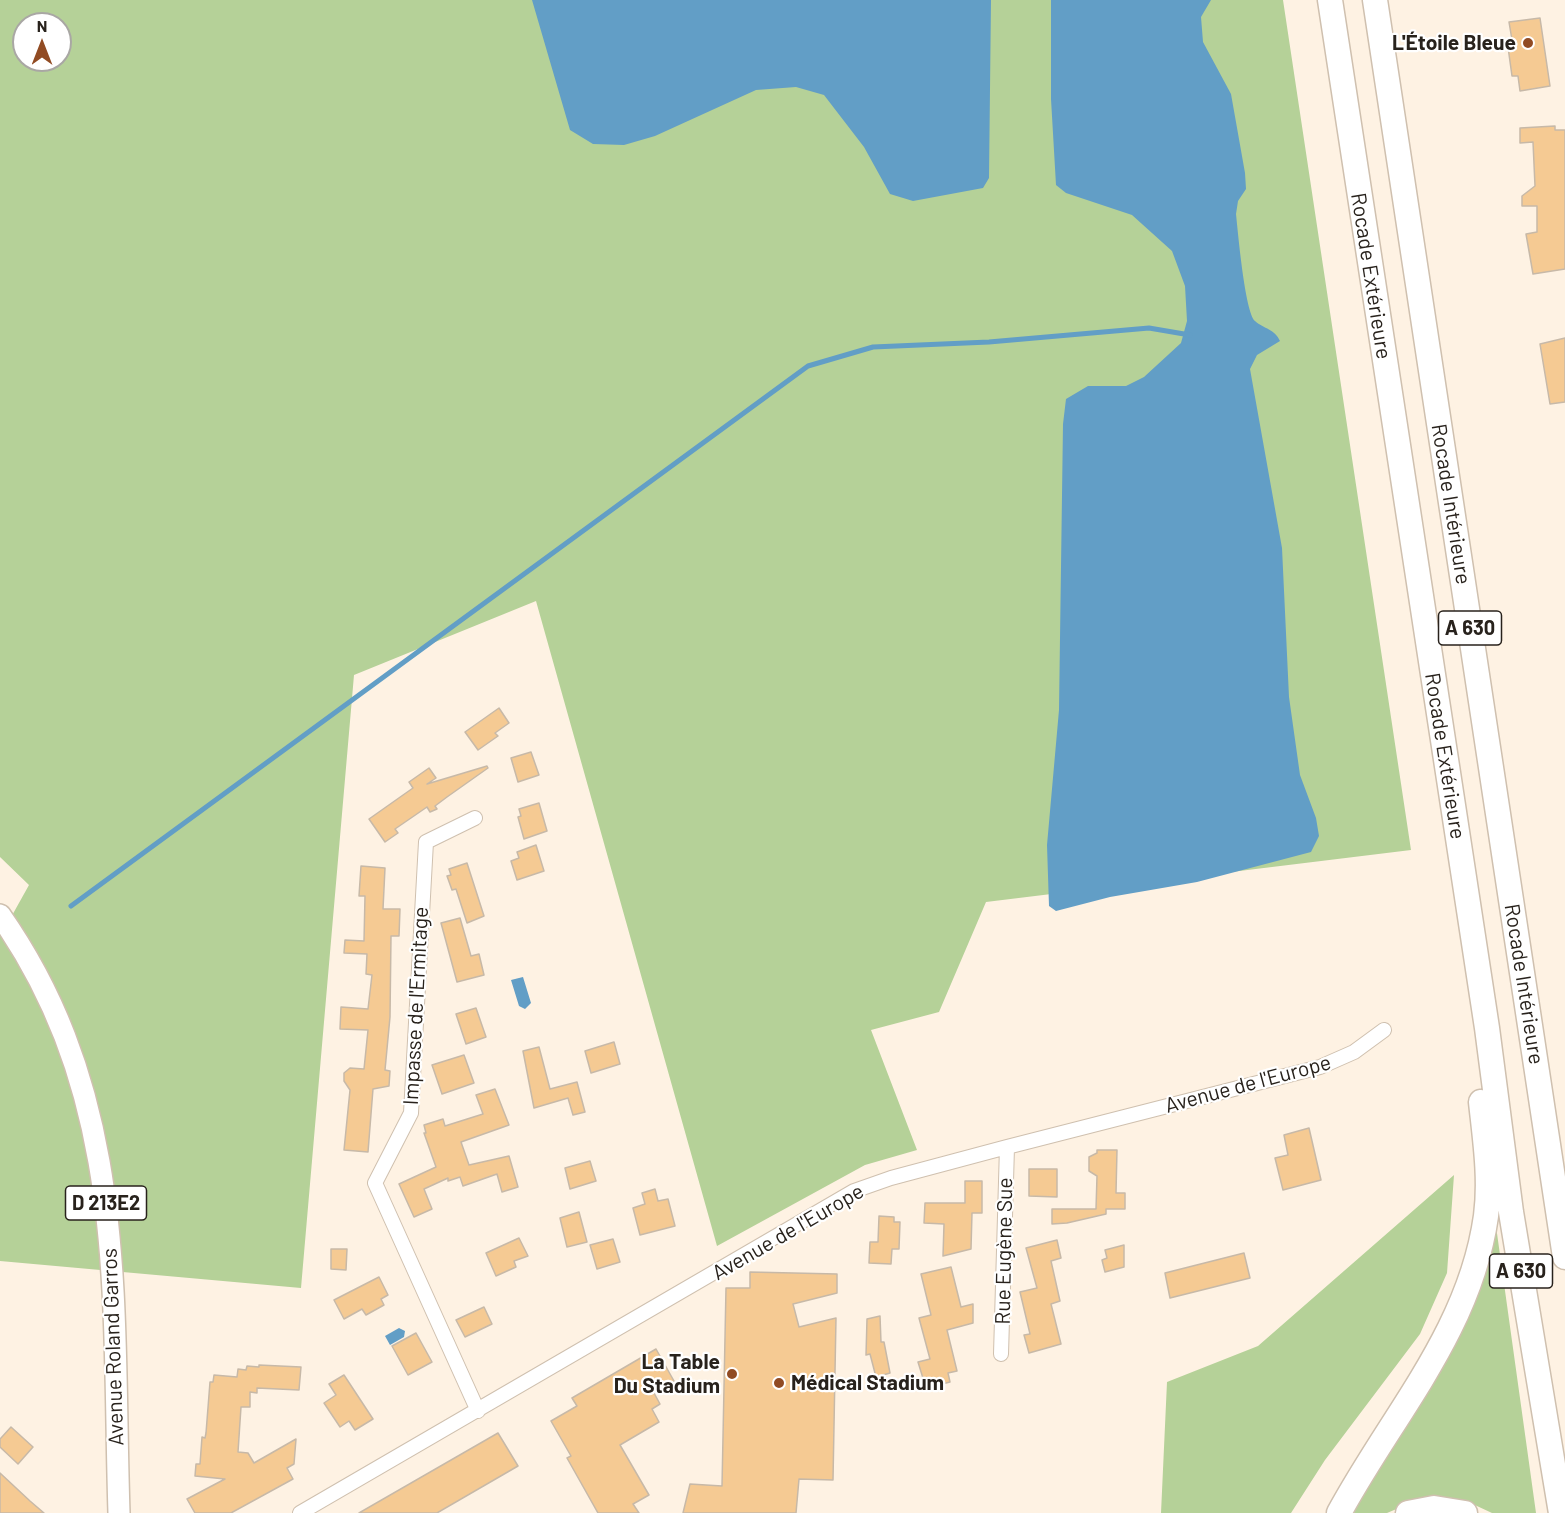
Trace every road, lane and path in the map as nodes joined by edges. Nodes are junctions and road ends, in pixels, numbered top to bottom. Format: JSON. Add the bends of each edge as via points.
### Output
{"nodes":[{"id":1,"x":1330,"y":0,"type":"edge"},
{"id":2,"x":1375,"y":0,"type":"edge"},
{"id":3,"x":475,"y":818,"type":"dead end"},
{"id":4,"x":0,"y":915,"type":"edge"},
{"id":5,"x":1487,"y":1028,"type":"junction"},
{"id":6,"x":1384,"y":1030,"type":"dead end"},
{"id":7,"x":1006,"y":1147,"type":"junction"},
{"id":8,"x":1565,"y":1257,"type":"edge"},
{"id":9,"x":1001,"y":1354,"type":"dead end"},
{"id":10,"x":478,"y":1411,"type":"junction"},
{"id":11,"x":1369,"y":1462,"type":"junction"},
{"id":12,"x":119,"y":1513,"type":"edge"},
{"id":13,"x":300,"y":1513,"type":"edge"},
{"id":14,"x":1329,"y":1513,"type":"edge"},
{"id":15,"x":1339,"y":1513,"type":"edge"},
{"id":16,"x":1408,"y":1513,"type":"edge"},
{"id":17,"x":1465,"y":1513,"type":"edge"},
{"id":18,"x":1560,"y":1513,"type":"edge"}],
"edges":[{"from":1,"to":5,"type":"highway","name":"Rocade Extérieure","number":"A 630"},
{"from":2,"to":8,"type":"highway","name":"Rocade Intérieure","number":"A 630"},
{"from":3,"to":10,"type":"street","name":"Impasse de l'Ermitage","via":[[426,842],[411,1113],[375,1183]]},
{"from":4,"to":12,"type":"main road","name":"Avenue Roland Garros","number":"D 213E2","via":[[55,1008],[76,1062],[97,1144],[113,1312]]},
{"from":5,"to":11,"type":"highway","via":[[1476,1053],[1487,1173],[1486,1215],[1479,1248],[1446,1340]]},
{"from":5,"to":18,"type":"highway","name":"Rocade Extérieure","number":"A 630","via":[[1511,1212]]},
{"from":6,"to":7,"type":"street","name":"Avenue de l'Europe","via":[[1354,1052],[1320,1067]]},
{"from":7,"to":9,"type":"street","name":"Rue Eugène Sue"},
{"from":7,"to":10,"type":"street","name":"Avenue de l'Europe","via":[[854,1191]]},
{"from":10,"to":13,"type":"street","name":"Avenue de l'Europe"},
{"from":11,"to":14,"type":"highway","via":[[1344,1489]]},
{"from":11,"to":15,"type":"highway"},
{"from":16,"to":17,"type":"highway","via":[[1434,1508]]}]}
